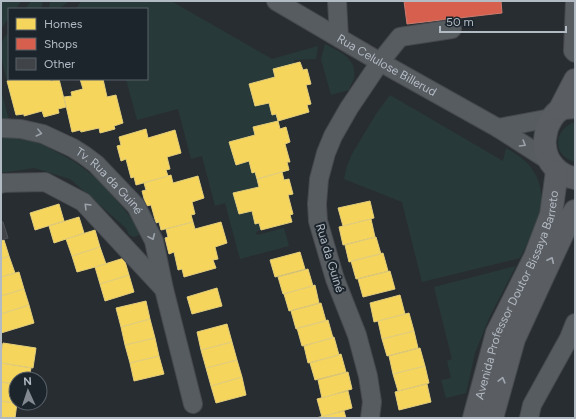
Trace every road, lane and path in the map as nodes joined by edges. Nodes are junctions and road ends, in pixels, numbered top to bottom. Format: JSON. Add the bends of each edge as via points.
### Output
{"nodes":[{"id":1,"x":276,"y":1,"type":"edge"},
{"id":2,"x":336,"y":1,"type":"edge"},
{"id":3,"x":575,"y":1,"type":"edge"},
{"id":4,"x":452,"y":29,"type":"dead end"},
{"id":5,"x":339,"y":37,"type":"junction"},
{"id":6,"x":575,"y":53,"type":"edge"},
{"id":7,"x":380,"y":62,"type":"junction"},
{"id":8,"x":575,"y":80,"type":"edge"},
{"id":9,"x":562,"y":111,"type":"edge"},
{"id":10,"x":1,"y":128,"type":"edge"},
{"id":11,"x":498,"y":128,"type":"junction"},
{"id":12,"x":560,"y":169,"type":"edge"},
{"id":13,"x":1,"y":184,"type":"edge"},
{"id":14,"x":575,"y":211,"type":"edge"},
{"id":15,"x":164,"y":289,"type":"junction"},
{"id":16,"x":575,"y":323,"type":"edge"},
{"id":17,"x":193,"y":404,"type":"dead end"},
{"id":18,"x":370,"y":418,"type":"edge"},
{"id":19,"x":474,"y":418,"type":"edge"},
{"id":20,"x":492,"y":418,"type":"edge"},
{"id":21,"x":529,"y":418,"type":"edge"}],
"edges":[{"from":1,"to":5,"type":"street","name":"Rua Celulose Billerud"},
{"from":2,"to":5,"type":"street"},
{"from":3,"to":6,"type":"street"},
{"from":4,"to":7,"type":"street","name":"Rua da Guiné","via":[[400,37]]},
{"from":5,"to":7,"type":"street","name":"Rua Celulose Billerud"},
{"from":7,"to":11,"type":"street","name":"Rua Celulose Billerud"},
{"from":7,"to":18,"type":"street","name":"Rua da Guiné","via":[[333,136],[319,179],[317,204],[318,221],[335,279],[357,335],[368,376],[372,402]]},
{"from":8,"to":9,"type":"main road"},
{"from":9,"to":11,"type":"street"},
{"from":9,"to":12,"type":"main road","name":"Avenida Professor Doutor Bissaya Barreto","via":[[546,132],[544,146]]},
{"from":10,"to":15,"type":"street","name":"Tv. Rua da Guiné","one_way":true,"via":[[21,129],[58,140],[84,155],[115,182],[136,206],[154,241]]},
{"from":11,"to":12,"type":"street","name":"Rua Celulose Billerud","one_way":true},
{"from":12,"to":19,"type":"main road","name":"Avenida Professor Doutor Bissaya Barreto","via":[[551,215],[536,257],[497,333]]},
{"from":15,"to":13,"type":"street","one_way":true,"via":[[83,202],[45,182]]},
{"from":20,"to":14,"type":"main road","name":"Avenida Professor Doutor Bissaya Barreto","one_way":true,"via":[[514,339]]},
{"from":15,"to":17,"type":"street"},
{"from":16,"to":21,"type":"street","via":[[532,405]]}]}
